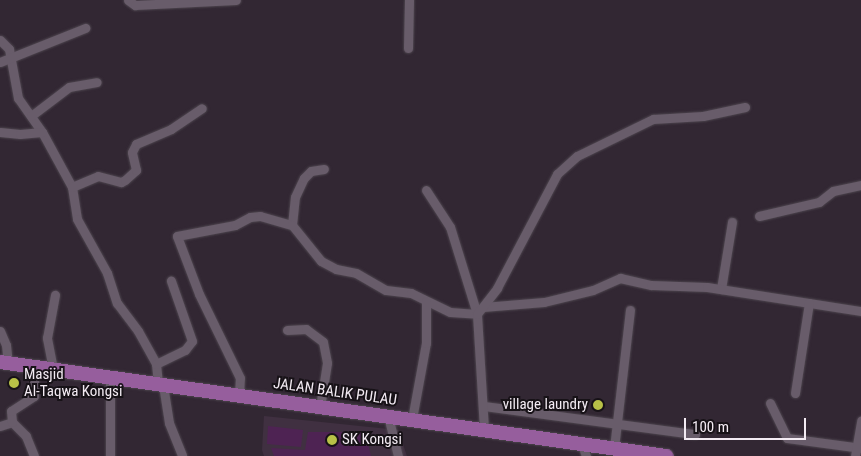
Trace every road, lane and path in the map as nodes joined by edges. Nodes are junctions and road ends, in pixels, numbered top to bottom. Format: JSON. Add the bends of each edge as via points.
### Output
{"nodes":[{"id":1,"x":128,"y":0,"type":"edge"},
{"id":2,"x":236,"y":0,"type":"edge"},
{"id":3,"x":409,"y":0,"type":"edge"},
{"id":4,"x":85,"y":28,"type":"dead end"},
{"id":5,"x":0,"y":40,"type":"edge"},
{"id":6,"x":408,"y":48,"type":"dead end"},
{"id":7,"x":12,"y":60,"type":"junction"},
{"id":8,"x":0,"y":62,"type":"edge"},
{"id":9,"x":96,"y":82,"type":"dead end"},
{"id":10,"x":745,"y":107,"type":"dead end"},
{"id":11,"x":202,"y":108,"type":"dead end"},
{"id":12,"x":31,"y":116,"type":"junction"},
{"id":13,"x":0,"y":132,"type":"edge"},
{"id":14,"x":42,"y":132,"type":"junction"},
{"id":15,"x":324,"y":169,"type":"dead end"},
{"id":16,"x":861,"y":185,"type":"edge"},
{"id":17,"x":72,"y":187,"type":"junction"},
{"id":18,"x":426,"y":190,"type":"dead end"},
{"id":19,"x":759,"y":216,"type":"dead end"},
{"id":20,"x":732,"y":222,"type":"dead end"},
{"id":21,"x":292,"y":226,"type":"junction"},
{"id":22,"x":171,"y":281,"type":"dead end"},
{"id":23,"x":721,"y":289,"type":"junction"},
{"id":24,"x":55,"y":295,"type":"dead end"},
{"id":25,"x":426,"y":301,"type":"junction"},
{"id":26,"x":809,"y":303,"type":"junction"},
{"id":27,"x":483,"y":307,"type":"junction"},
{"id":28,"x":630,"y":310,"type":"dead end"},
{"id":29,"x":861,"y":311,"type":"edge"},
{"id":30,"x":477,"y":314,"type":"junction"},
{"id":31,"x":287,"y":330,"type":"dead end"},
{"id":32,"x":0,"y":331,"type":"edge"},
{"id":33,"x":4,"y":362,"type":"edge"},
{"id":34,"x":156,"y":364,"type":"junction"},
{"id":35,"x":34,"y":366,"type":"junction"},
{"id":36,"x":53,"y":369,"type":"junction"},
{"id":37,"x":110,"y":377,"type":"junction"},
{"id":38,"x":160,"y":384,"type":"junction"},
{"id":39,"x":795,"y":393,"type":"dead end"},
{"id":40,"x":239,"y":395,"type":"junction"},
{"id":41,"x":770,"y":403,"type":"dead end"},
{"id":42,"x":320,"y":406,"type":"junction"},
{"id":43,"x":484,"y":406,"type":"junction"},
{"id":44,"x":388,"y":416,"type":"junction"},
{"id":45,"x":412,"y":420,"type":"junction"},
{"id":46,"x":861,"y":420,"type":"edge"},
{"id":47,"x":12,"y":422,"type":"junction"},
{"id":48,"x":617,"y":423,"type":"junction"},
{"id":49,"x":0,"y":426,"type":"edge"},
{"id":50,"x":484,"y":429,"type":"junction"},
{"id":51,"x":695,"y":434,"type":"dead end"},
{"id":52,"x":614,"y":448,"type":"junction"},
{"id":53,"x":584,"y":450,"type":"edge"},
{"id":54,"x":858,"y":451,"type":"edge"},
{"id":55,"x":34,"y":456,"type":"edge"},
{"id":56,"x":110,"y":456,"type":"edge"},
{"id":57,"x":182,"y":456,"type":"edge"},
{"id":58,"x":398,"y":456,"type":"edge"},
{"id":59,"x":666,"y":456,"type":"edge"}],
"edges":[{"from":1,"to":2,"type":"street","via":[[135,5]]},
{"from":3,"to":6,"type":"street"},
{"from":4,"to":7,"type":"street"},
{"from":5,"to":7,"type":"street","via":[[8,45]]},
{"from":7,"to":8,"type":"street"},
{"from":7,"to":12,"type":"street","via":[[18,98]]},
{"from":9,"to":12,"type":"street","via":[[69,87]]},
{"from":10,"to":27,"type":"street","via":[[703,116],[654,118],[566,163],[549,186],[497,288]]},
{"from":11,"to":17,"type":"street","via":[[171,129],[134,146],[136,170],[125,180],[121,182],[98,176]]},
{"from":12,"to":14,"type":"street"},
{"from":13,"to":14,"type":"street"},
{"from":14,"to":17,"type":"street"},
{"from":15,"to":21,"type":"street","via":[[311,171],[304,178],[295,197]]},
{"from":16,"to":19,"type":"street","via":[[833,191],[820,202]]},
{"from":17,"to":34,"type":"street","via":[[82,229],[107,273],[117,303],[138,331]]},
{"from":18,"to":30,"type":"street","via":[[450,227]]},
{"from":20,"to":23,"type":"street"},
{"from":21,"to":25,"type":"street","via":[[321,261],[336,269],[356,273],[378,287],[411,294]]},
{"from":21,"to":40,"type":"street","via":[[255,216],[227,227],[182,234],[176,238],[240,378]]},
{"from":22,"to":34,"type":"street","via":[[192,341],[186,350]]},
{"from":23,"to":26,"type":"street"},
{"from":23,"to":27,"type":"street","via":[[651,285],[620,278],[593,290],[544,302]]},
{"from":24,"to":36,"type":"street","via":[[47,333]]},
{"from":25,"to":30,"type":"street","via":[[450,312]]},
{"from":25,"to":45,"type":"street","via":[[426,343]]},
{"from":26,"to":29,"type":"street"},
{"from":26,"to":39,"type":"street"},
{"from":27,"to":30,"type":"street"},
{"from":28,"to":48,"type":"street"},
{"from":30,"to":43,"type":"street"},
{"from":31,"to":42,"type":"street","via":[[306,329],[323,342],[327,363]]},
{"from":32,"to":33,"type":"street","via":[[6,345]]},
{"from":33,"to":35,"type":"main road","name":"JALAN BALIK PULAU"},
{"from":34,"to":38,"type":"street"},
{"from":35,"to":36,"type":"main road","name":"JALAN BALIK PULAU"},
{"from":35,"to":47,"type":"street","via":[[34,396],[11,409]]},
{"from":36,"to":37,"type":"main road","name":"JALAN BALIK PULAU"},
{"from":37,"to":38,"type":"main road","name":"JALAN BALIK PULAU"},
{"from":37,"to":56,"type":"street"},
{"from":38,"to":40,"type":"main road","name":"JALAN BALIK PULAU"},
{"from":38,"to":57,"type":"street"},
{"from":40,"to":42,"type":"main road","name":"JALAN BALIK PULAU"},
{"from":41,"to":54,"type":"street","via":[[786,438]]},
{"from":42,"to":44,"type":"main road","name":"JALAN BALIK PULAU"},
{"from":43,"to":48,"type":"street"},
{"from":43,"to":50,"type":"street"},
{"from":44,"to":45,"type":"main road","name":"JALAN BALIK PULAU"},
{"from":44,"to":58,"type":"street"},
{"from":45,"to":50,"type":"main road","name":"JALAN BALIK PULAU"},
{"from":46,"to":54,"type":"street"},
{"from":47,"to":49,"type":"street"},
{"from":47,"to":55,"type":"street","via":[[26,436]]},
{"from":48,"to":51,"type":"street"},
{"from":48,"to":52,"type":"street"},
{"from":50,"to":53,"type":"main road","name":"JALAN BALIK PULAU"},
{"from":52,"to":53,"type":"main road","name":"JALAN BALIK PULAU"},
{"from":52,"to":59,"type":"main road","name":"JALAN BALIK PULAU"}]}
